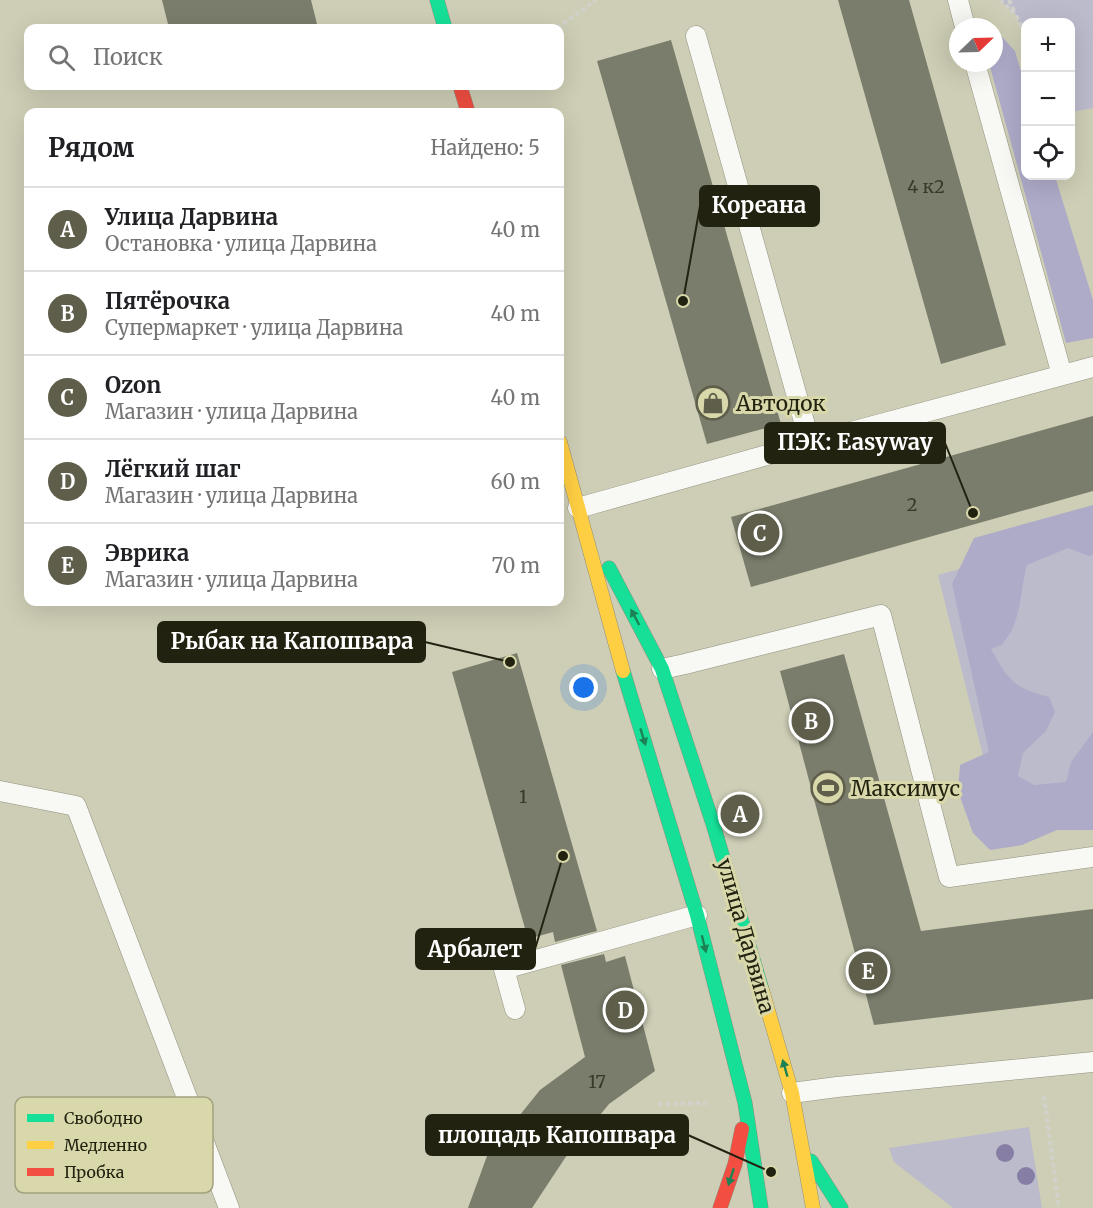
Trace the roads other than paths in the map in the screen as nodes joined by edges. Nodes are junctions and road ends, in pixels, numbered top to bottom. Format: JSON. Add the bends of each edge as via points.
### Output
{"nodes":[{"id":1,"x":437,"y":0,"type":"edge"},
{"id":2,"x":958,"y":0,"type":"edge"},
{"id":3,"x":963,"y":18,"type":"edge"},
{"id":4,"x":443,"y":24,"type":"edge"},
{"id":5,"x":696,"y":36,"type":"dead end"},
{"id":6,"x":978,"y":72,"type":"edge"},
{"id":7,"x":461,"y":90,"type":"edge"},
{"id":8,"x":467,"y":108,"type":"edge"},
{"id":9,"x":1093,"y":367,"type":"edge"},
{"id":10,"x":1062,"y":375,"type":"junction"},
{"id":11,"x":810,"y":442,"type":"junction"},
{"id":12,"x":564,"y":457,"type":"edge"},
{"id":13,"x":578,"y":508,"type":"junction"},
{"id":14,"x":662,"y":669,"type":"junction"},
{"id":15,"x":0,"y":791,"type":"edge"},
{"id":16,"x":1093,"y":857,"type":"edge"},
{"id":17,"x":697,"y":915,"type":"junction"},
{"id":18,"x":515,"y":1009,"type":"dead end"},
{"id":19,"x":1093,"y":1062,"type":"edge"},
{"id":20,"x":792,"y":1093,"type":"junction"},
{"id":21,"x":187,"y":1097,"type":"edge"},
{"id":22,"x":745,"y":1103,"type":"junction"},
{"id":23,"x":802,"y":1145,"type":"junction"},
{"id":24,"x":213,"y":1166,"type":"edge"},
{"id":25,"x":229,"y":1208,"type":"edge"},
{"id":26,"x":720,"y":1208,"type":"edge"},
{"id":27,"x":761,"y":1208,"type":"edge"},
{"id":28,"x":813,"y":1208,"type":"edge"},
{"id":29,"x":841,"y":1208,"type":"edge"}],
"edges":[{"from":1,"to":4,"type":"main road"},
{"from":2,"to":3,"type":"lane"},
{"from":5,"to":11,"type":"lane"},
{"from":6,"to":10,"type":"lane"},
{"from":7,"to":8,"type":"main road"},
{"from":9,"to":10,"type":"lane"},
{"from":10,"to":11,"type":"lane"},
{"from":11,"to":13,"type":"lane"},
{"from":12,"to":13,"type":"main road","name":"улица Дарвина"},
{"from":14,"to":13,"type":"main road","name":"улица Дарвина","one_way":true},
{"from":13,"to":17,"type":"main road","name":"улица Дарвина","one_way":true},
{"from":14,"to":16,"type":"lane","via":[[881,615],[949,878]]},
{"from":20,"to":14,"type":"main road","name":"улица Дарвина","one_way":true,"via":[[713,824]]},
{"from":15,"to":21,"type":"lane","via":[[76,806]]},
{"from":17,"to":18,"type":"lane","via":[[504,969]]},
{"from":17,"to":22,"type":"main road","name":"улица Дарвина","one_way":true},
{"from":19,"to":20,"type":"lane"},
{"from":20,"to":23,"type":"main road","name":"улица Дарвина"},
{"from":22,"to":26,"type":"main road","one_way":true,"via":[[742,1136]]},
{"from":22,"to":27,"type":"main road","name":"улица Дарвина"},
{"from":23,"to":28,"type":"main road","name":"улица Дарвина"},
{"from":23,"to":29,"type":"main road"},
{"from":24,"to":25,"type":"lane"}]}
